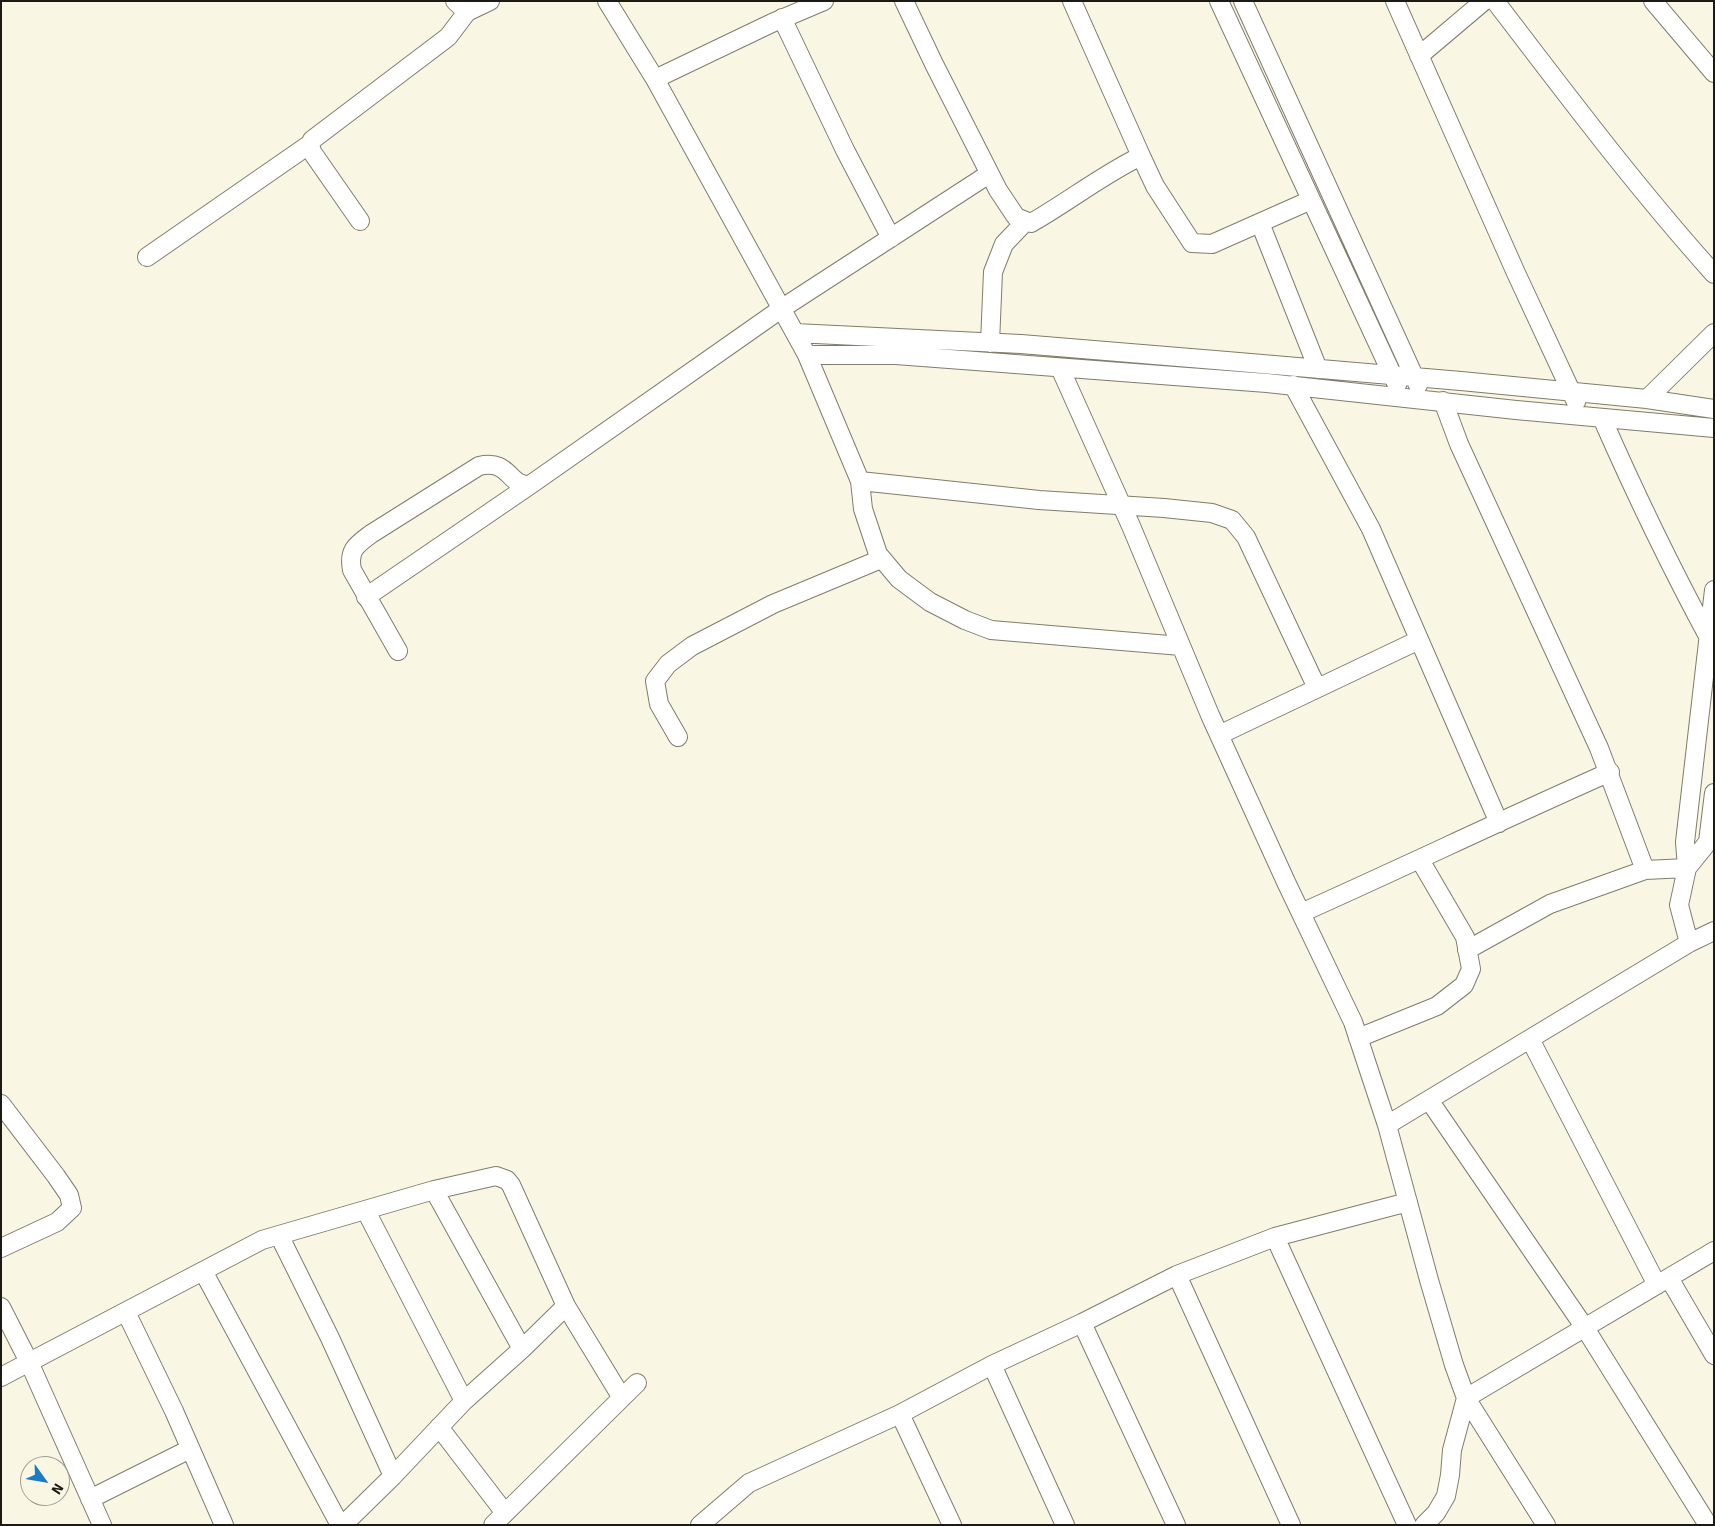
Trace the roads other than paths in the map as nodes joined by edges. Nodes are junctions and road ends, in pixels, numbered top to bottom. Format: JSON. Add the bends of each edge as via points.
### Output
{"nodes":[{"id":1,"x":490,"y":1,"type":"edge"},
{"id":2,"x":607,"y":1,"type":"edge"},
{"id":3,"x":824,"y":1,"type":"edge"},
{"id":4,"x":904,"y":1,"type":"edge"},
{"id":5,"x":1072,"y":1,"type":"edge"},
{"id":6,"x":1219,"y":1,"type":"edge"},
{"id":7,"x":1243,"y":1,"type":"edge"},
{"id":8,"x":1395,"y":1,"type":"edge"},
{"id":9,"x":1484,"y":1,"type":"edge"},
{"id":10,"x":1495,"y":1,"type":"edge"},
{"id":11,"x":1653,"y":1,"type":"edge"},
{"id":12,"x":461,"y":7,"type":"edge"},
{"id":13,"x":782,"y":18,"type":"junction"},
{"id":14,"x":1419,"y":56,"type":"junction"},
{"id":15,"x":1714,"y":73,"type":"edge"},
{"id":16,"x":655,"y":79,"type":"junction"},
{"id":17,"x":310,"y":144,"type":"junction"},
{"id":18,"x":1141,"y":156,"type":"junction"},
{"id":19,"x":989,"y":174,"type":"junction"},
{"id":20,"x":1311,"y":200,"type":"junction"},
{"id":21,"x":360,"y":221,"type":"dead end"},
{"id":22,"x":1026,"y":221,"type":"junction"},
{"id":23,"x":1260,"y":223,"type":"junction"},
{"id":24,"x":891,"y":238,"type":"junction"},
{"id":25,"x":147,"y":258,"type":"dead end"},
{"id":26,"x":1714,"y":274,"type":"edge"},
{"id":27,"x":781,"y":309,"type":"junction"},
{"id":28,"x":795,"y":333,"type":"junction"},
{"id":29,"x":1714,"y":333,"type":"edge"},
{"id":30,"x":990,"y":343,"type":"junction"},
{"id":31,"x":807,"y":355,"type":"junction"},
{"id":32,"x":1060,"y":368,"type":"junction"},
{"id":33,"x":1318,"y":369,"type":"junction"},
{"id":34,"x":1393,"y":376,"type":"junction"},
{"id":35,"x":1414,"y":378,"type":"junction"},
{"id":36,"x":1293,"y":386,"type":"junction"},
{"id":37,"x":1572,"y":393,"type":"junction"},
{"id":38,"x":1403,"y":397,"type":"junction"},
{"id":39,"x":1424,"y":399,"type":"junction"},
{"id":40,"x":1443,"y":400,"type":"junction"},
{"id":41,"x":1647,"y":400,"type":"junction"},
{"id":42,"x":1714,"y":410,"type":"edge"},
{"id":43,"x":1582,"y":416,"type":"junction"},
{"id":44,"x":1602,"y":418,"type":"junction"},
{"id":45,"x":1714,"y":428,"type":"edge"},
{"id":46,"x":860,"y":481,"type":"junction"},
{"id":47,"x":530,"y":485,"type":"junction"},
{"id":48,"x":1122,"y":505,"type":"junction"},
{"id":49,"x":881,"y":558,"type":"junction"},
{"id":50,"x":1714,"y":590,"type":"edge"},
{"id":51,"x":366,"y":597,"type":"junction"},
{"id":52,"x":1711,"y":639,"type":"edge"},
{"id":53,"x":1419,"y":640,"type":"junction"},
{"id":54,"x":1181,"y":646,"type":"junction"},
{"id":55,"x":398,"y":652,"type":"dead end"},
{"id":56,"x":1317,"y":688,"type":"junction"},
{"id":57,"x":1219,"y":735,"type":"junction"},
{"id":58,"x":678,"y":737,"type":"dead end"},
{"id":59,"x":1610,"y":772,"type":"junction"},
{"id":60,"x":1714,"y":793,"type":"edge"},
{"id":61,"x":1499,"y":822,"type":"junction"},
{"id":62,"x":1420,"y":860,"type":"junction"},
{"id":63,"x":1687,"y":868,"type":"junction"},
{"id":64,"x":1646,"y":870,"type":"junction"},
{"id":65,"x":1301,"y":913,"type":"junction"},
{"id":66,"x":1714,"y":930,"type":"edge"},
{"id":67,"x":1689,"y":943,"type":"junction"},
{"id":68,"x":1467,"y":950,"type":"junction"},
{"id":69,"x":1358,"y":1038,"type":"junction"},
{"id":70,"x":1530,"y":1039,"type":"junction"},
{"id":71,"x":1429,"y":1100,"type":"junction"},
{"id":72,"x":1,"y":1104,"type":"edge"},
{"id":73,"x":1387,"y":1125,"type":"junction"},
{"id":74,"x":434,"y":1190,"type":"junction"},
{"id":75,"x":1408,"y":1202,"type":"junction"},
{"id":76,"x":366,"y":1211,"type":"junction"},
{"id":77,"x":279,"y":1235,"type":"junction"},
{"id":78,"x":1275,"y":1237,"type":"junction"},
{"id":79,"x":1,"y":1248,"type":"edge"},
{"id":80,"x":1714,"y":1251,"type":"edge"},
{"id":81,"x":203,"y":1271,"type":"junction"},
{"id":82,"x":1177,"y":1275,"type":"junction"},
{"id":83,"x":1663,"y":1281,"type":"junction"},
{"id":84,"x":566,"y":1306,"type":"junction"},
{"id":85,"x":1,"y":1307,"type":"edge"},
{"id":86,"x":126,"y":1312,"type":"junction"},
{"id":87,"x":1082,"y":1323,"type":"junction"},
{"id":88,"x":1584,"y":1328,"type":"junction"},
{"id":89,"x":522,"y":1348,"type":"junction"},
{"id":90,"x":1714,"y":1355,"type":"edge"},
{"id":91,"x":29,"y":1362,"type":"junction"},
{"id":92,"x":992,"y":1365,"type":"junction"},
{"id":93,"x":1,"y":1376,"type":"edge"},
{"id":94,"x":637,"y":1383,"type":"dead end"},
{"id":95,"x":622,"y":1398,"type":"junction"},
{"id":96,"x":1466,"y":1398,"type":"junction"},
{"id":97,"x":464,"y":1401,"type":"junction"},
{"id":98,"x":900,"y":1414,"type":"junction"},
{"id":99,"x":439,"y":1427,"type":"junction"},
{"id":100,"x":190,"y":1449,"type":"junction"},
{"id":101,"x":393,"y":1476,"type":"junction"},
{"id":102,"x":90,"y":1499,"type":"junction"},
{"id":103,"x":499,"y":1519,"type":"edge"},
{"id":104,"x":102,"y":1525,"type":"edge"},
{"id":105,"x":224,"y":1525,"type":"edge"},
{"id":106,"x":341,"y":1525,"type":"edge"},
{"id":107,"x":700,"y":1525,"type":"edge"},
{"id":108,"x":952,"y":1525,"type":"edge"},
{"id":109,"x":1065,"y":1525,"type":"edge"},
{"id":110,"x":1176,"y":1525,"type":"edge"},
{"id":111,"x":1290,"y":1525,"type":"edge"},
{"id":112,"x":1407,"y":1525,"type":"edge"},
{"id":113,"x":1424,"y":1525,"type":"edge"},
{"id":114,"x":1546,"y":1525,"type":"edge"},
{"id":115,"x":1708,"y":1525,"type":"edge"}],
"edges":[{"from":1,"to":12,"type":"street"},
{"from":2,"to":16,"type":"street"},
{"from":3,"to":13,"type":"street"},
{"from":4,"to":19,"type":"street"},
{"from":5,"to":18,"type":"street"},
{"from":6,"to":20,"type":"street"},
{"from":7,"to":35,"type":"street"},
{"from":8,"to":14,"type":"street"},
{"from":9,"to":14,"type":"street"},
{"from":10,"to":26,"type":"street","via":[[1598,135]]},
{"from":11,"to":15,"type":"street"},
{"from":12,"to":17,"type":"street","via":[[448,37]]},
{"from":13,"to":16,"type":"street"},
{"from":13,"to":24,"type":"street"},
{"from":14,"to":37,"type":"street"},
{"from":16,"to":27,"type":"street"},
{"from":17,"to":21,"type":"street","via":[[312,152]]},
{"from":17,"to":25,"type":"street"},
{"from":18,"to":22,"type":"street","via":[[1116,168],[1031,223]]},
{"from":18,"to":23,"type":"street","via":[[1155,186],[1192,243],[1212,244]]},
{"from":19,"to":22,"type":"street","via":[[1016,217]]},
{"from":19,"to":24,"type":"street"},
{"from":20,"to":23,"type":"street"},
{"from":20,"to":34,"type":"street"},
{"from":22,"to":30,"type":"street","via":[[1004,244],[993,272]]},
{"from":23,"to":33,"type":"street"},
{"from":24,"to":27,"type":"street"},
{"from":27,"to":28,"type":"street"},
{"from":27,"to":47,"type":"street"},
{"from":28,"to":30,"type":"street"},
{"from":28,"to":31,"type":"street"},
{"from":29,"to":41,"type":"street"},
{"from":30,"to":33,"type":"street"},
{"from":31,"to":32,"type":"street","via":[[896,355]]},
{"from":31,"to":46,"type":"street"},
{"from":32,"to":36,"type":"street"},
{"from":32,"to":48,"type":"street"},
{"from":33,"to":34,"type":"street"},
{"from":34,"to":35,"type":"street"},
{"from":34,"to":38,"type":"street"},
{"from":35,"to":37,"type":"street"},
{"from":35,"to":39,"type":"street"},
{"from":36,"to":38,"type":"street"},
{"from":36,"to":53,"type":"street","via":[[1371,529]]},
{"from":37,"to":41,"type":"street"},
{"from":37,"to":43,"type":"street"},
{"from":38,"to":39,"type":"street"},
{"from":39,"to":40,"type":"street"},
{"from":40,"to":43,"type":"street"},
{"from":40,"to":59,"type":"street","via":[[1459,444]]},
{"from":41,"to":42,"type":"street"},
{"from":43,"to":44,"type":"street"},
{"from":44,"to":45,"type":"street"},
{"from":44,"to":52,"type":"street","via":[[1676,579]]},
{"from":46,"to":48,"type":"street","via":[[1039,500]]},
{"from":46,"to":49,"type":"street","via":[[863,509]]},
{"from":47,"to":51,"type":"street"},
{"from":47,"to":51,"type":"street","via":[[517,482],[496,464],[479,466],[371,534],[358,544],[350,560]]},
{"from":48,"to":54,"type":"street"},
{"from":48,"to":56,"type":"street","via":[[1212,513],[1232,520],[1246,537]]},
{"from":49,"to":54,"type":"street","via":[[899,579],[930,602],[992,630]]},
{"from":49,"to":58,"type":"street","via":[[773,604],[692,646],[668,664],[655,681],[659,704]]},
{"from":50,"to":52,"type":"street"},
{"from":51,"to":55,"type":"street"},
{"from":52,"to":63,"type":"street","via":[[1686,842]]},
{"from":53,"to":56,"type":"street"},
{"from":53,"to":61,"type":"street"},
{"from":54,"to":57,"type":"street"},
{"from":56,"to":57,"type":"street"},
{"from":57,"to":65,"type":"street"},
{"from":59,"to":61,"type":"street"},
{"from":59,"to":64,"type":"street"},
{"from":60,"to":63,"type":"street","via":[[1708,842]]},
{"from":61,"to":62,"type":"street"},
{"from":62,"to":65,"type":"street"},
{"from":62,"to":68,"type":"street","via":[[1465,937]]},
{"from":63,"to":64,"type":"street"},
{"from":63,"to":67,"type":"street","via":[[1679,905]]},
{"from":64,"to":68,"type":"street","via":[[1550,904]]},
{"from":65,"to":69,"type":"street"},
{"from":66,"to":67,"type":"street"},
{"from":67,"to":70,"type":"street"},
{"from":68,"to":69,"type":"street","via":[[1471,969],[1464,985],[1437,1006]]},
{"from":69,"to":73,"type":"street"},
{"from":70,"to":71,"type":"street"},
{"from":70,"to":83,"type":"street"},
{"from":71,"to":73,"type":"street"},
{"from":71,"to":88,"type":"street"},
{"from":72,"to":79,"type":"street","via":[[69,1195],[72,1208],[57,1222]]},
{"from":73,"to":75,"type":"street"},
{"from":74,"to":76,"type":"street"},
{"from":74,"to":84,"type":"street","via":[[496,1176],[507,1180]]},
{"from":74,"to":89,"type":"street"},
{"from":75,"to":78,"type":"street"},
{"from":75,"to":96,"type":"street"},
{"from":76,"to":77,"type":"street"},
{"from":76,"to":97,"type":"street"},
{"from":77,"to":81,"type":"street","via":[[262,1240]]},
{"from":77,"to":101,"type":"street"},
{"from":78,"to":82,"type":"street"},
{"from":78,"to":112,"type":"street"},
{"from":80,"to":83,"type":"street"},
{"from":81,"to":86,"type":"street"},
{"from":81,"to":106,"type":"street"},
{"from":82,"to":87,"type":"street"},
{"from":82,"to":111,"type":"street"},
{"from":83,"to":88,"type":"street"},
{"from":83,"to":90,"type":"street"},
{"from":84,"to":89,"type":"street"},
{"from":84,"to":95,"type":"street"},
{"from":85,"to":91,"type":"street"},
{"from":86,"to":91,"type":"street"},
{"from":86,"to":100,"type":"street"},
{"from":87,"to":92,"type":"street"},
{"from":87,"to":110,"type":"street"},
{"from":88,"to":96,"type":"street"},
{"from":88,"to":115,"type":"street"},
{"from":89,"to":97,"type":"street"},
{"from":91,"to":93,"type":"street"},
{"from":91,"to":102,"type":"street"},
{"from":92,"to":98,"type":"street"},
{"from":92,"to":109,"type":"street"},
{"from":94,"to":95,"type":"street"},
{"from":95,"to":103,"type":"street"},
{"from":96,"to":113,"type":"street","via":[[1452,1450],[1446,1496]]},
{"from":96,"to":114,"type":"street"},
{"from":97,"to":99,"type":"street"},
{"from":98,"to":107,"type":"street","via":[[749,1483]]},
{"from":98,"to":108,"type":"street"},
{"from":99,"to":101,"type":"street"},
{"from":99,"to":103,"type":"street"},
{"from":100,"to":102,"type":"street"},
{"from":100,"to":105,"type":"street"},
{"from":101,"to":106,"type":"street"},
{"from":102,"to":104,"type":"street"}]}
